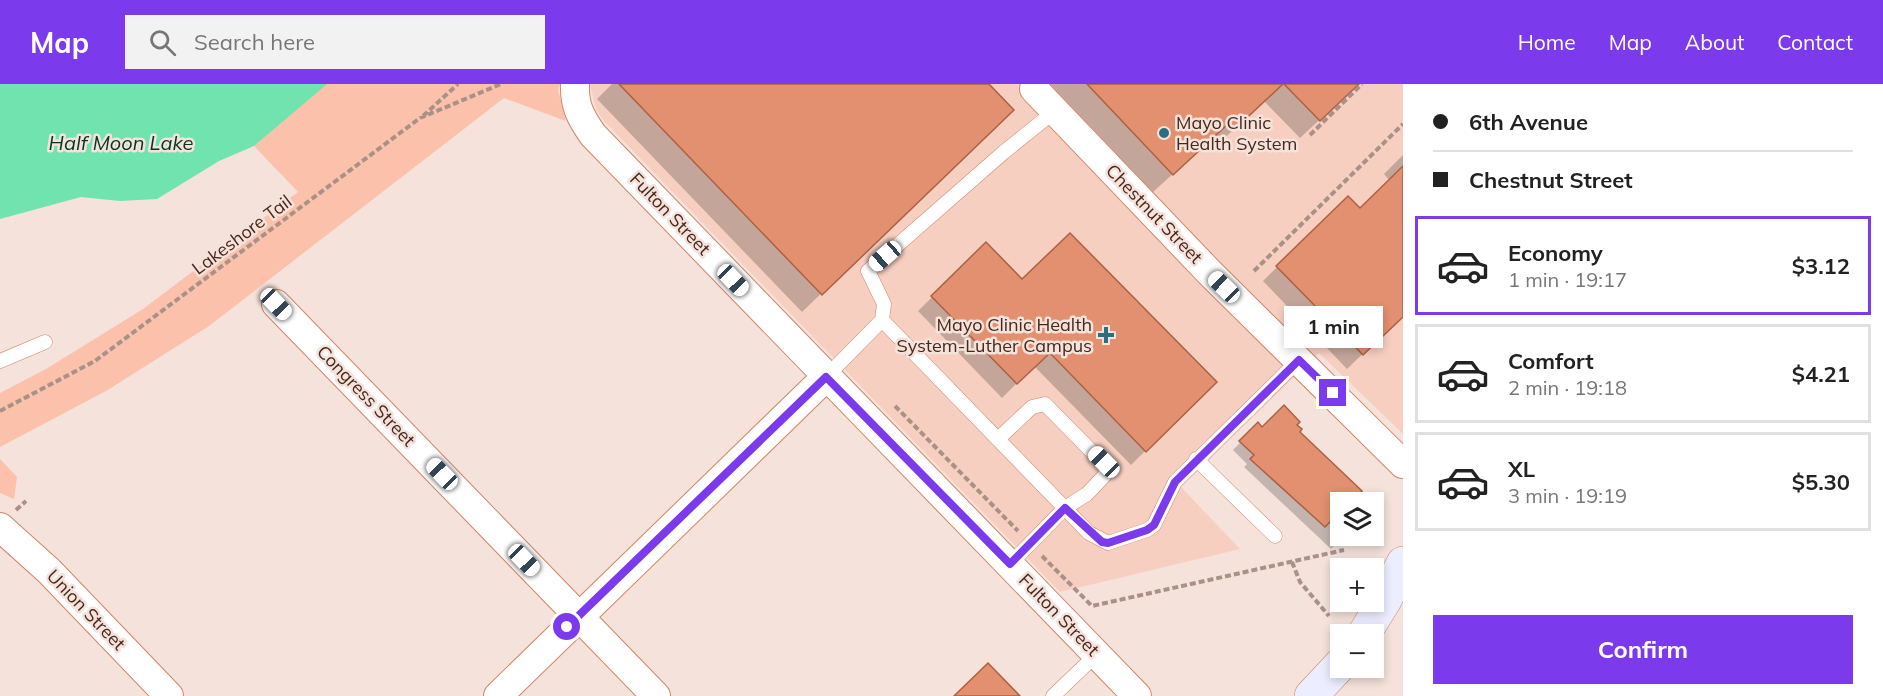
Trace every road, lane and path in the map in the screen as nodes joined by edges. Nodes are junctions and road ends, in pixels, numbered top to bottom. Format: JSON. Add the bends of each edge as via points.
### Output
{"nodes":[{"id":1,"x":458,"y":84,"type":"edge"},
{"id":2,"x":501,"y":84,"type":"edge"},
{"id":3,"x":575,"y":84,"type":"edge"},
{"id":4,"x":1362,"y":84,"type":"edge"},
{"id":5,"x":1031,"y":87,"type":"edge"},
{"id":6,"x":1055,"y":111,"type":"junction"},
{"id":7,"x":420,"y":118,"type":"junction"},
{"id":8,"x":1403,"y":124,"type":"edge"},
{"id":9,"x":1310,"y":135,"type":"dead end"},
{"id":10,"x":1254,"y":271,"type":"dead end"},
{"id":11,"x":276,"y":304,"type":"dead end"},
{"id":12,"x":882,"y":320,"type":"junction"},
{"id":13,"x":45,"y":342,"type":"dead end"},
{"id":14,"x":1299,"y":360,"type":"junction"},
{"id":15,"x":0,"y":361,"type":"edge"},
{"id":16,"x":826,"y":377,"type":"junction"},
{"id":17,"x":0,"y":411,"type":"edge"},
{"id":18,"x":998,"y":439,"type":"junction"},
{"id":19,"x":1196,"y":459,"type":"junction"},
{"id":20,"x":1403,"y":464,"type":"edge"},
{"id":21,"x":1065,"y":508,"type":"junction"},
{"id":22,"x":0,"y":527,"type":"edge"},
{"id":23,"x":1275,"y":536,"type":"dead end"},
{"id":24,"x":1344,"y":550,"type":"dead end"},
{"id":25,"x":1292,"y":562,"type":"junction"},
{"id":26,"x":1403,"y":563,"type":"edge"},
{"id":27,"x":1010,"y":564,"type":"junction"},
{"id":28,"x":1092,"y":606,"type":"dead end"},
{"id":29,"x":578,"y":616,"type":"junction"},
{"id":30,"x":1329,"y":616,"type":"dead end"},
{"id":31,"x":1370,"y":624,"type":"edge"},
{"id":32,"x":1097,"y":654,"type":"junction"},
{"id":33,"x":1330,"y":676,"type":"edge"},
{"id":34,"x":169,"y":696,"type":"edge"},
{"id":35,"x":498,"y":696,"type":"edge"},
{"id":36,"x":656,"y":696,"type":"edge"},
{"id":37,"x":1053,"y":696,"type":"edge"},
{"id":38,"x":1137,"y":696,"type":"edge"},
{"id":39,"x":1311,"y":696,"type":"edge"}],
"edges":[{"from":1,"to":7,"type":"path"},
{"from":2,"to":7,"type":"path","name":"Lakeshore Tail"},
{"from":3,"to":16,"type":"street","name":"Fulton Street","via":[[579,116],[593,135]]},
{"from":4,"to":9,"type":"path"},
{"from":5,"to":6,"type":"street","name":"Chestnut Street"},
{"from":6,"to":12,"type":"lane","via":[[868,271],[884,304]]},
{"from":6,"to":14,"type":"street","name":"Chestnut Street"},
{"from":7,"to":17,"type":"path","name":"Lakeshore Tail","via":[[95,361]]},
{"from":8,"to":10,"type":"path"},
{"from":11,"to":29,"type":"street","name":"Congress Street"},
{"from":12,"to":16,"type":"lane"},
{"from":12,"to":18,"type":"lane"},
{"from":13,"to":15,"type":"lane"},
{"from":14,"to":19,"type":"lane"},
{"from":14,"to":20,"type":"street","name":"Chestnut Street"},
{"from":16,"to":27,"type":"street","name":"Fulton Street"},
{"from":16,"to":29,"type":"street"},
{"from":18,"to":21,"type":"lane"},
{"from":18,"to":21,"type":"lane","via":[[1032,407],[1045,404],[1104,462],[1105,475],[1087,494]]},
{"from":19,"to":21,"type":"lane","via":[[1175,482],[1158,519],[1147,530],[1102,542]]},
{"from":19,"to":23,"type":"lane"},
{"from":21,"to":27,"type":"lane"},
{"from":22,"to":34,"type":"street","name":"Union Street","via":[[49,571]]},
{"from":24,"to":25,"type":"path"},
{"from":25,"to":28,"type":"path"},
{"from":25,"to":30,"type":"path","via":[[1300,582]]},
{"from":26,"to":31,"type":"main road"},
{"from":27,"to":32,"type":"street","name":"Fulton Street"},
{"from":29,"to":35,"type":"street"},
{"from":29,"to":36,"type":"street","name":"Congress Street"},
{"from":32,"to":37,"type":"lane"},
{"from":32,"to":38,"type":"street","name":"Fulton Street"},
{"from":33,"to":39,"type":"main road"}]}
